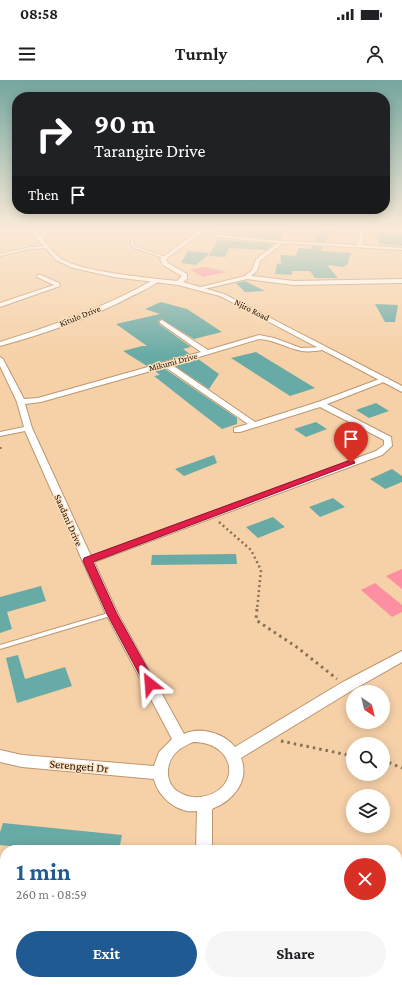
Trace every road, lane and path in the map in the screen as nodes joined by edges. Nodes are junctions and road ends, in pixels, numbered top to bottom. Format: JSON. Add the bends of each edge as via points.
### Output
{"nodes":[{"id":1,"x":95,"y":271,"type":"edge"},
{"id":2,"x":178,"y":271,"type":"edge"},
{"id":3,"x":254,"y":271,"type":"edge"},
{"id":4,"x":40,"y":276,"type":"dead end"},
{"id":5,"x":247,"y":277,"type":"junction"},
{"id":6,"x":157,"y":280,"type":"junction"},
{"id":7,"x":402,"y":281,"type":"edge"},
{"id":8,"x":178,"y":283,"type":"junction"},
{"id":9,"x":200,"y":288,"type":"junction"},
{"id":10,"x":0,"y":305,"type":"edge"},
{"id":11,"x":162,"y":322,"type":"dead end"},
{"id":12,"x":0,"y":344,"type":"edge"},
{"id":13,"x":323,"y":348,"type":"junction"},
{"id":14,"x":207,"y":353,"type":"junction"},
{"id":15,"x":0,"y":359,"type":"edge"},
{"id":16,"x":166,"y":364,"type":"junction"},
{"id":17,"x":385,"y":380,"type":"junction"},
{"id":18,"x":402,"y":390,"type":"edge"},
{"id":19,"x":21,"y":402,"type":"junction"},
{"id":20,"x":321,"y":404,"type":"junction"},
{"id":21,"x":254,"y":425,"type":"junction"},
{"id":22,"x":28,"y":428,"type":"junction"},
{"id":23,"x":237,"y":430,"type":"dead end"},
{"id":24,"x":0,"y":434,"type":"edge"},
{"id":25,"x":0,"y":448,"type":"edge"},
{"id":26,"x":4,"y":448,"type":"dead end"},
{"id":27,"x":212,"y":516,"type":"junction"},
{"id":28,"x":87,"y":561,"type":"junction"},
{"id":29,"x":112,"y":614,"type":"junction"},
{"id":30,"x":0,"y":647,"type":"edge"},
{"id":31,"x":402,"y":656,"type":"edge"},
{"id":32,"x":350,"y":685,"type":"edge"},
{"id":33,"x":346,"y":687,"type":"joint"},
{"id":34,"x":263,"y":737,"type":"junction"},
{"id":35,"x":180,"y":740,"type":"junction"},
{"id":36,"x":233,"y":755,"type":"junction"},
{"id":37,"x":346,"y":755,"type":"edge"},
{"id":38,"x":0,"y":756,"type":"edge"},
{"id":39,"x":390,"y":763,"type":"edge"},
{"id":40,"x":402,"y":768,"type":"edge"},
{"id":41,"x":159,"y":773,"type":"junction"},
{"id":42,"x":205,"y":804,"type":"junction"},
{"id":43,"x":204,"y":845,"type":"edge"}],
"edges":[{"from":1,"to":6,"type":"street","name":"Njiro Road"},
{"from":2,"to":8,"type":"street","via":[[185,275]]},
{"from":3,"to":5,"type":"street"},
{"from":4,"to":10,"type":"street","via":[[57,286]]},
{"from":5,"to":7,"type":"street","via":[[294,283]]},
{"from":5,"to":9,"type":"street"},
{"from":6,"to":8,"type":"street","name":"Njiro Road"},
{"from":6,"to":12,"type":"street","name":"Kitulo Drive","via":[[80,317]]},
{"from":8,"to":9,"type":"street","name":"Njiro Road"},
{"from":9,"to":13,"type":"street","name":"Njiro Road","via":[[239,303]]},
{"from":11,"to":14,"type":"street"},
{"from":13,"to":14,"type":"street","name":"Mikumi Drive","via":[[300,350],[261,336]]},
{"from":13,"to":17,"type":"street","name":"Njiro Road"},
{"from":14,"to":16,"type":"street","name":"Mikumi Drive"},
{"from":15,"to":19,"type":"street","name":"Saadani Drive"},
{"from":16,"to":19,"type":"street","name":"Mikumi Drive","via":[[38,400]]},
{"from":16,"to":21,"type":"street"},
{"from":17,"to":18,"type":"street","name":"Njiro Road"},
{"from":17,"to":20,"type":"street"},
{"from":19,"to":22,"type":"street","name":"Saadani Drive"},
{"from":20,"to":21,"type":"street"},
{"from":20,"to":27,"type":"street","via":[[388,440],[388,446],[378,453]]},
{"from":21,"to":23,"type":"street"},
{"from":22,"to":24,"type":"street"},
{"from":22,"to":28,"type":"street","name":"Saadani Drive"},
{"from":25,"to":26,"type":"path"},
{"from":27,"to":28,"type":"street"},
{"from":27,"to":33,"type":"path","via":[[251,550],[261,570],[256,620],[309,655]]},
{"from":28,"to":29,"type":"street","name":"Saadani Drive"},
{"from":29,"to":30,"type":"lane"},
{"from":29,"to":35,"type":"street","name":"Saadani Drive"},
{"from":31,"to":32,"type":"street"},
{"from":33,"to":34,"type":"street"},
{"from":34,"to":36,"type":"street"},
{"from":34,"to":37,"type":"path"},
{"from":35,"to":36,"type":"street","via":[[204,736],[226,746]]},
{"from":35,"to":41,"type":"street","via":[[164,754]]},
{"from":36,"to":42,"type":"street","via":[[237,770],[233,785],[226,794]]},
{"from":38,"to":41,"type":"street","name":"Serengeti Dr","via":[[22,761]]},
{"from":39,"to":40,"type":"path"},
{"from":41,"to":42,"type":"street","via":[[162,784],[179,800],[191,804]]},
{"from":42,"to":43,"type":"street"}]}
